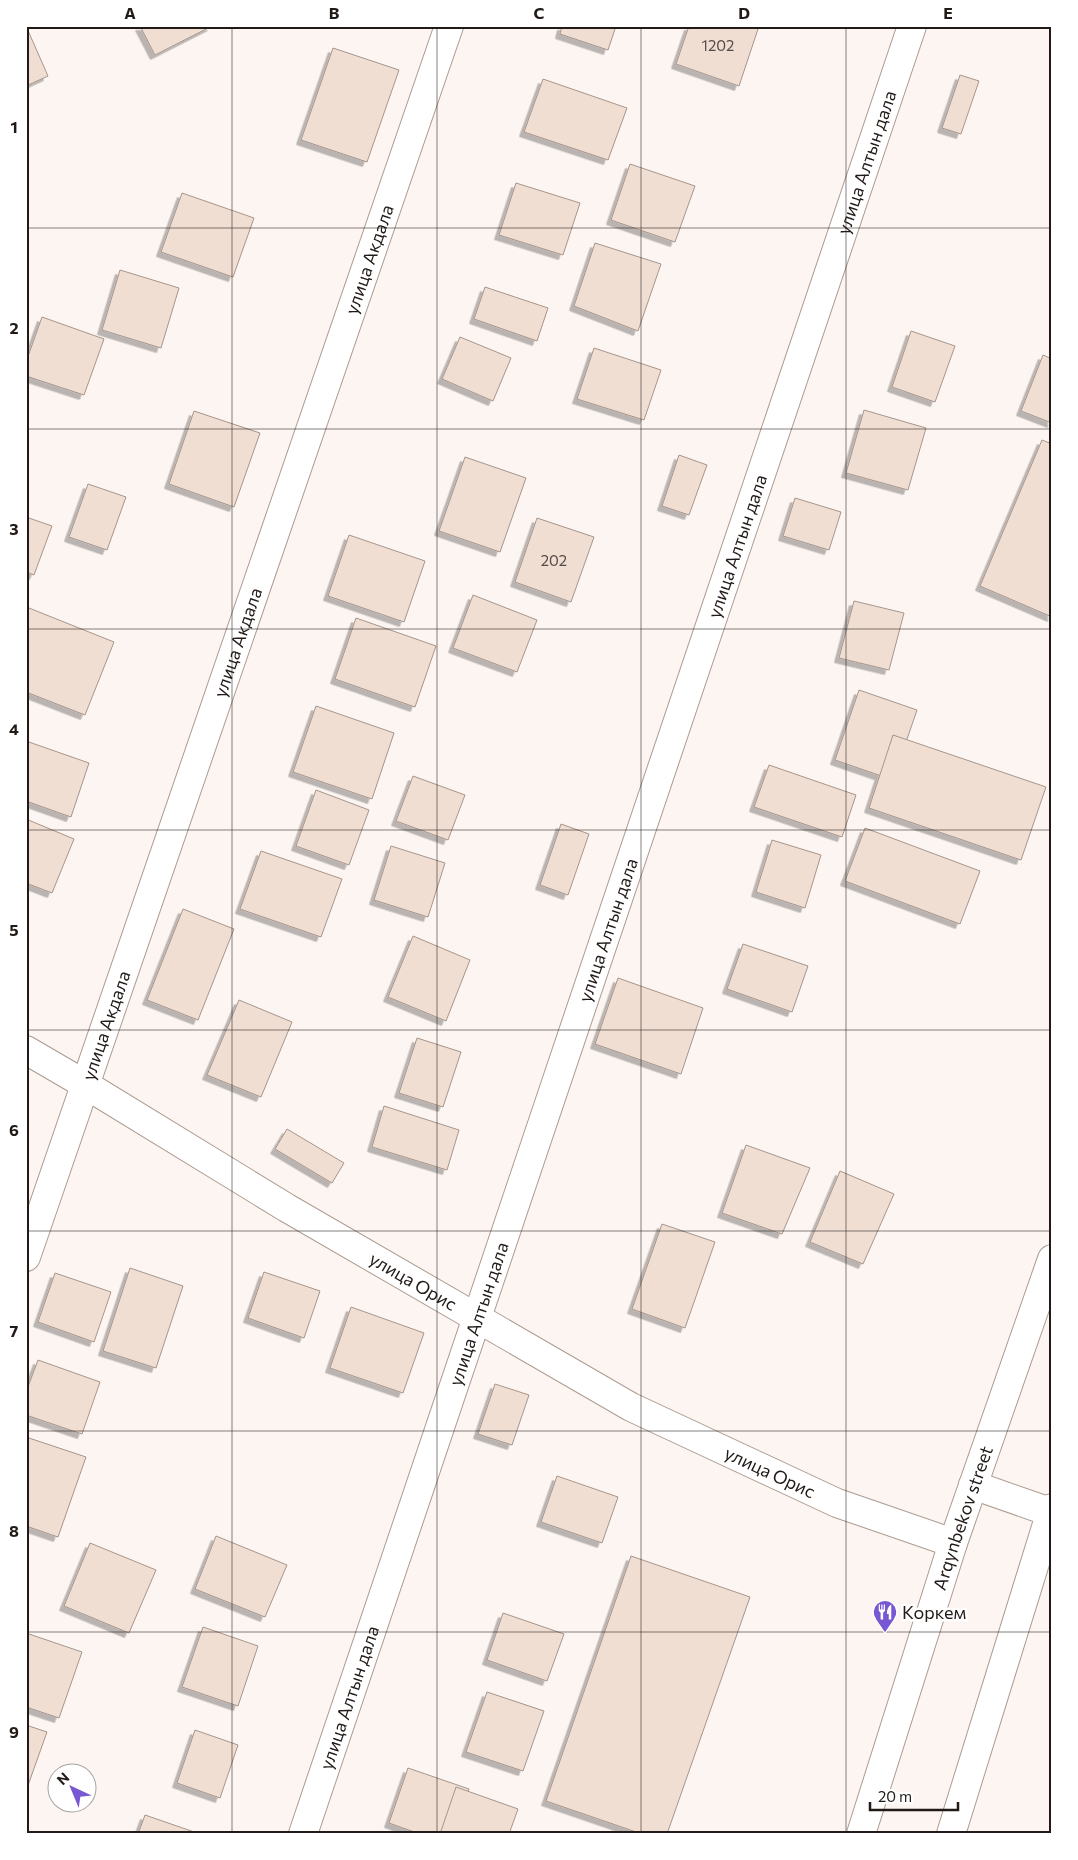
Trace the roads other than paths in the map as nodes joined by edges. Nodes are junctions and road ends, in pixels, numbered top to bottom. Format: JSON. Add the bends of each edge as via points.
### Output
{"nodes":[{"id":1,"x":449,"y":26,"type":"edge"},
{"id":2,"x":912,"y":26,"type":"edge"},
{"id":3,"x":26,"y":1050,"type":"edge"},
{"id":4,"x":86,"y":1085,"type":"junction"},
{"id":5,"x":26,"y":1257,"type":"edge"},
{"id":6,"x":1052,"y":1259,"type":"edge"},
{"id":7,"x":478,"y":1318,"type":"junction"},
{"id":8,"x":973,"y":1485,"type":"junction"},
{"id":9,"x":1051,"y":1510,"type":"edge"},
{"id":10,"x":953,"y":1543,"type":"junction"},
{"id":11,"x":303,"y":1834,"type":"edge"},
{"id":12,"x":861,"y":1834,"type":"edge"},
{"id":13,"x":951,"y":1834,"type":"edge"}],
"edges":[{"from":1,"to":4,"type":"street","name":"улица Акдала"},
{"from":2,"to":7,"type":"street","name":"улица Алтын дала"},
{"from":3,"to":4,"type":"street","name":"улица Орис"},
{"from":4,"to":5,"type":"street","name":"улица Акдала"},
{"from":4,"to":7,"type":"street","name":"улица Орис","via":[[287,1208]]},
{"from":6,"to":8,"type":"street","name":"Arqynbekov street"},
{"from":7,"to":10,"type":"street","name":"улица Орис","via":[[631,1407],[837,1504]]},
{"from":7,"to":11,"type":"street","name":"улица Алтын дала"},
{"from":8,"to":9,"type":"street"},
{"from":8,"to":10,"type":"street","name":"Arqynbekov street"},
{"from":9,"to":13,"type":"street"},
{"from":10,"to":12,"type":"street","name":"Arqynbekov street"}]}
